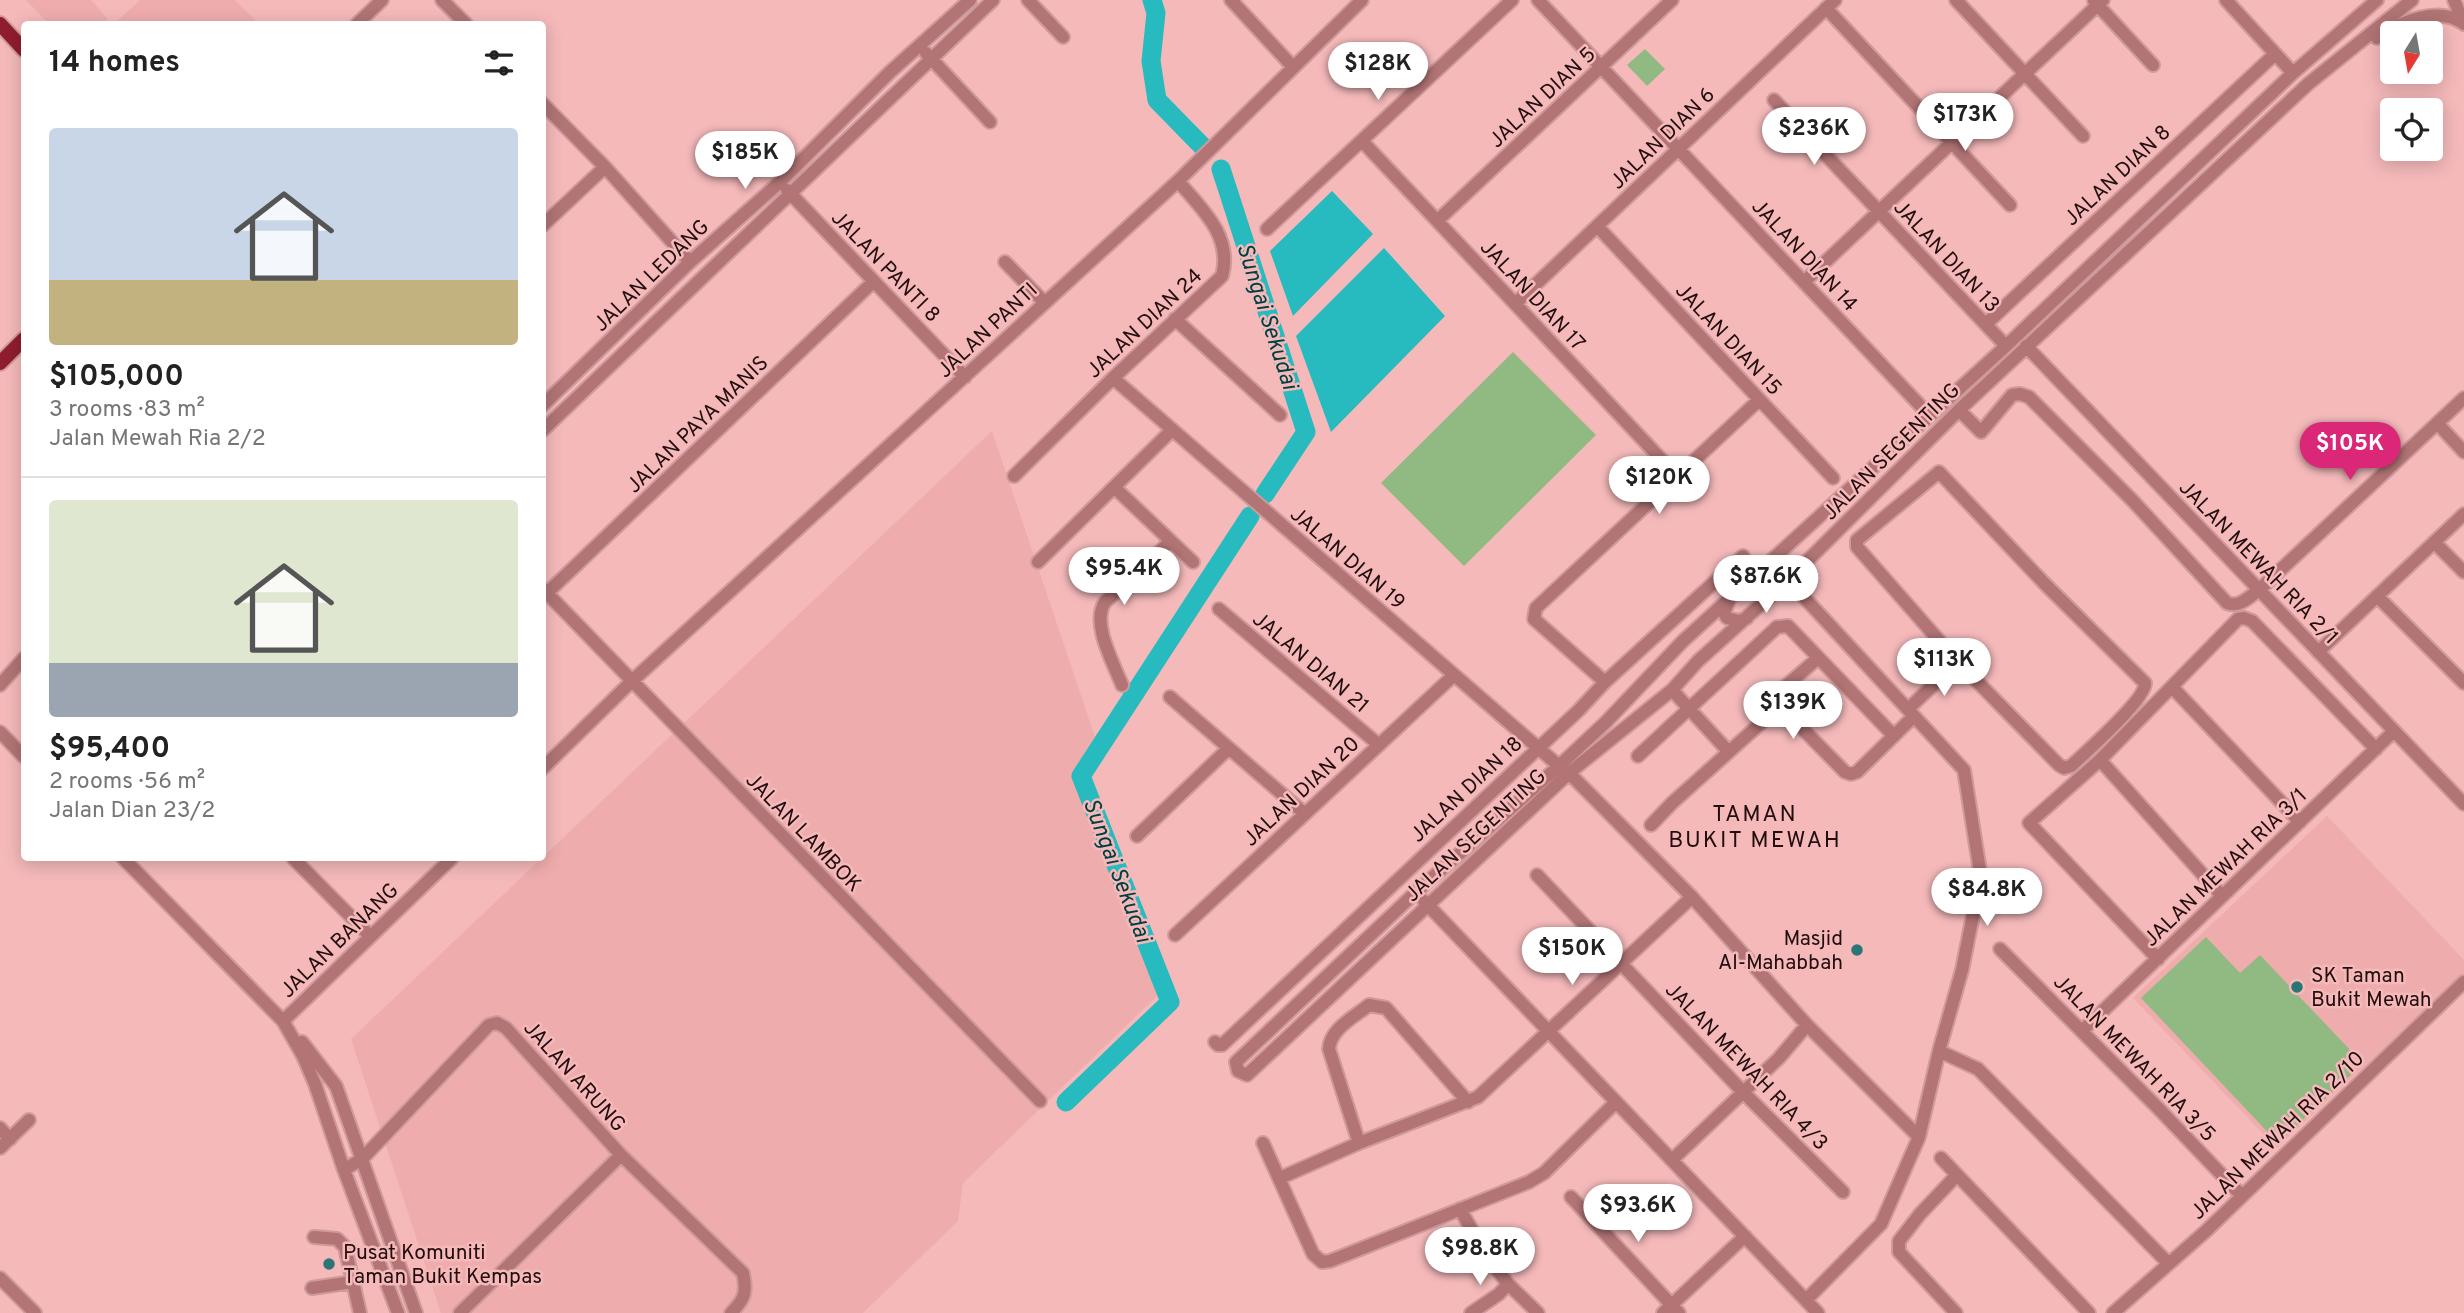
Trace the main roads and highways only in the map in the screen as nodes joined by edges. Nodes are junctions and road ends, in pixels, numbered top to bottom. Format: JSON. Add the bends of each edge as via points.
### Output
{"nodes":[{"id":1,"x":0,"y":24,"type":"edge"},
{"id":2,"x":21,"y":47,"type":"edge"},
{"id":3,"x":21,"y":342,"type":"edge"},
{"id":4,"x":0,"y":363,"type":"edge"}],
"edges":[{"from":1,"to":2,"type":"main road"},
{"from":3,"to":4,"type":"main road"}]}
